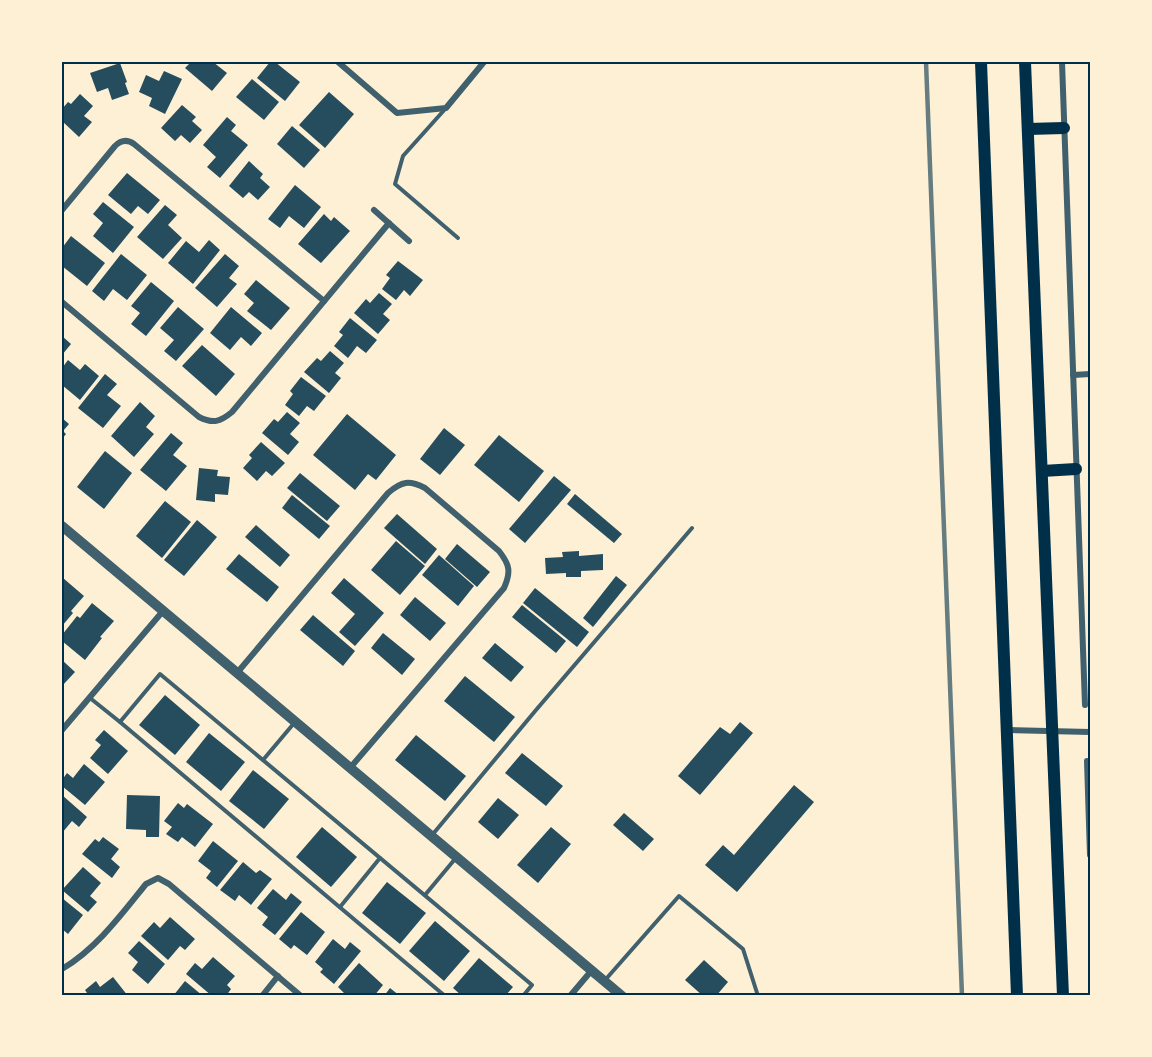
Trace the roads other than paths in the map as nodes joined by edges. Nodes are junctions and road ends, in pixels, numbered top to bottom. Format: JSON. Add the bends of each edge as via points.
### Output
{"nodes":[{"id":1,"x":338,"y":62,"type":"edge"},
{"id":2,"x":484,"y":62,"type":"edge"},
{"id":3,"x":981,"y":62,"type":"edge"},
{"id":4,"x":1025,"y":62,"type":"edge"},
{"id":5,"x":1062,"y":62,"type":"edge"},
{"id":6,"x":446,"y":108,"type":"junction"},
{"id":7,"x":1064,"y":128,"type":"junction"},
{"id":8,"x":1028,"y":129,"type":"junction"},
{"id":9,"x":62,"y":210,"type":"edge"},
{"id":10,"x":374,"y":210,"type":"dead end"},
{"id":11,"x":389,"y":224,"type":"junction"},
{"id":12,"x":458,"y":238,"type":"dead end"},
{"id":13,"x":409,"y":241,"type":"dead end"},
{"id":14,"x":324,"y":301,"type":"junction"},
{"id":15,"x":62,"y":302,"type":"edge"},
{"id":16,"x":1090,"y":374,"type":"edge"},
{"id":17,"x":1073,"y":375,"type":"junction"},
{"id":18,"x":1077,"y":469,"type":"junction"},
{"id":19,"x":1042,"y":471,"type":"junction"},
{"id":20,"x":62,"y":526,"type":"edge"},
{"id":21,"x":692,"y":528,"type":"dead end"},
{"id":22,"x":163,"y":611,"type":"junction"},
{"id":23,"x":237,"y":673,"type":"junction"},
{"id":24,"x":90,"y":697,"type":"junction"},
{"id":25,"x":1085,"y":705,"type":"dead end"},
{"id":26,"x":120,"y":722,"type":"junction"},
{"id":27,"x":295,"y":722,"type":"junction"},
{"id":28,"x":62,"y":730,"type":"edge"},
{"id":29,"x":1007,"y":730,"type":"junction"},
{"id":30,"x":1053,"y":731,"type":"junction"},
{"id":31,"x":1090,"y":732,"type":"edge"},
{"id":32,"x":263,"y":760,"type":"junction"},
{"id":33,"x":1087,"y":761,"type":"dead end"},
{"id":34,"x":350,"y":768,"type":"junction"},
{"id":35,"x":431,"y":836,"type":"junction"},
{"id":36,"x":1090,"y":855,"type":"edge"},
{"id":37,"x":457,"y":857,"type":"junction"},
{"id":38,"x":380,"y":858,"type":"junction"},
{"id":39,"x":425,"y":895,"type":"junction"},
{"id":40,"x":340,"y":907,"type":"junction"},
{"id":41,"x":62,"y":969,"type":"edge"},
{"id":42,"x":592,"y":970,"type":"junction"},
{"id":43,"x":278,"y":976,"type":"junction"},
{"id":44,"x":605,"y":981,"type":"junction"},
{"id":45,"x":262,"y":996,"type":"edge"},
{"id":46,"x":301,"y":996,"type":"edge"},
{"id":47,"x":446,"y":996,"type":"edge"},
{"id":48,"x":523,"y":996,"type":"edge"},
{"id":49,"x":570,"y":996,"type":"edge"},
{"id":50,"x":622,"y":996,"type":"edge"},
{"id":51,"x":758,"y":996,"type":"edge"},
{"id":52,"x":1017,"y":996,"type":"edge"},
{"id":53,"x":1063,"y":996,"type":"edge"}],
"edges":[{"from":1,"to":6,"type":"street","via":[[397,113]]},
{"from":2,"to":6,"type":"street"},
{"from":3,"to":29,"type":"main road"},
{"from":4,"to":8,"type":"main road"},
{"from":5,"to":7,"type":"street"},
{"from":6,"to":12,"type":"lane","via":[[403,156],[395,184]]},
{"from":7,"to":8,"type":"main road"},
{"from":7,"to":17,"type":"street"},
{"from":8,"to":19,"type":"main road"},
{"from":9,"to":14,"type":"street","via":[[115,146],[129,141]]},
{"from":10,"to":11,"type":"street"},
{"from":11,"to":13,"type":"street"},
{"from":11,"to":14,"type":"street"},
{"from":14,"to":15,"type":"street","via":[[232,412],[215,421],[199,417]]},
{"from":16,"to":17,"type":"street"},
{"from":17,"to":18,"type":"street"},
{"from":18,"to":19,"type":"main road"},
{"from":18,"to":25,"type":"street"},
{"from":19,"to":30,"type":"main road"},
{"from":20,"to":22,"type":"street"},
{"from":21,"to":35,"type":"lane"},
{"from":22,"to":23,"type":"street"},
{"from":22,"to":24,"type":"street"},
{"from":23,"to":27,"type":"street"},
{"from":23,"to":34,"type":"street","via":[[396,486],[405,483],[425,488],[500,551],[509,569],[504,588]]},
{"from":24,"to":26,"type":"lane"},
{"from":24,"to":28,"type":"street"},
{"from":26,"to":32,"type":"lane","via":[[160,674]]},
{"from":26,"to":40,"type":"lane"},
{"from":27,"to":32,"type":"lane"},
{"from":27,"to":34,"type":"street"},
{"from":29,"to":30,"type":"street"},
{"from":29,"to":52,"type":"main road"},
{"from":30,"to":31,"type":"street"},
{"from":30,"to":53,"type":"main road"},
{"from":32,"to":38,"type":"lane"},
{"from":33,"to":36,"type":"street"},
{"from":34,"to":35,"type":"street"},
{"from":35,"to":37,"type":"street"},
{"from":37,"to":39,"type":"lane"},
{"from":37,"to":42,"type":"street"},
{"from":38,"to":39,"type":"lane"},
{"from":38,"to":40,"type":"lane"},
{"from":39,"to":48,"type":"lane","via":[[532,985]]},
{"from":40,"to":47,"type":"lane"},
{"from":41,"to":43,"type":"street","via":[[99,940],[146,884],[158,878]]},
{"from":42,"to":44,"type":"street"},
{"from":42,"to":49,"type":"street"},
{"from":43,"to":45,"type":"street"},
{"from":43,"to":46,"type":"street"},
{"from":44,"to":50,"type":"street"},
{"from":44,"to":51,"type":"lane","via":[[679,896],[743,949]]}]}
